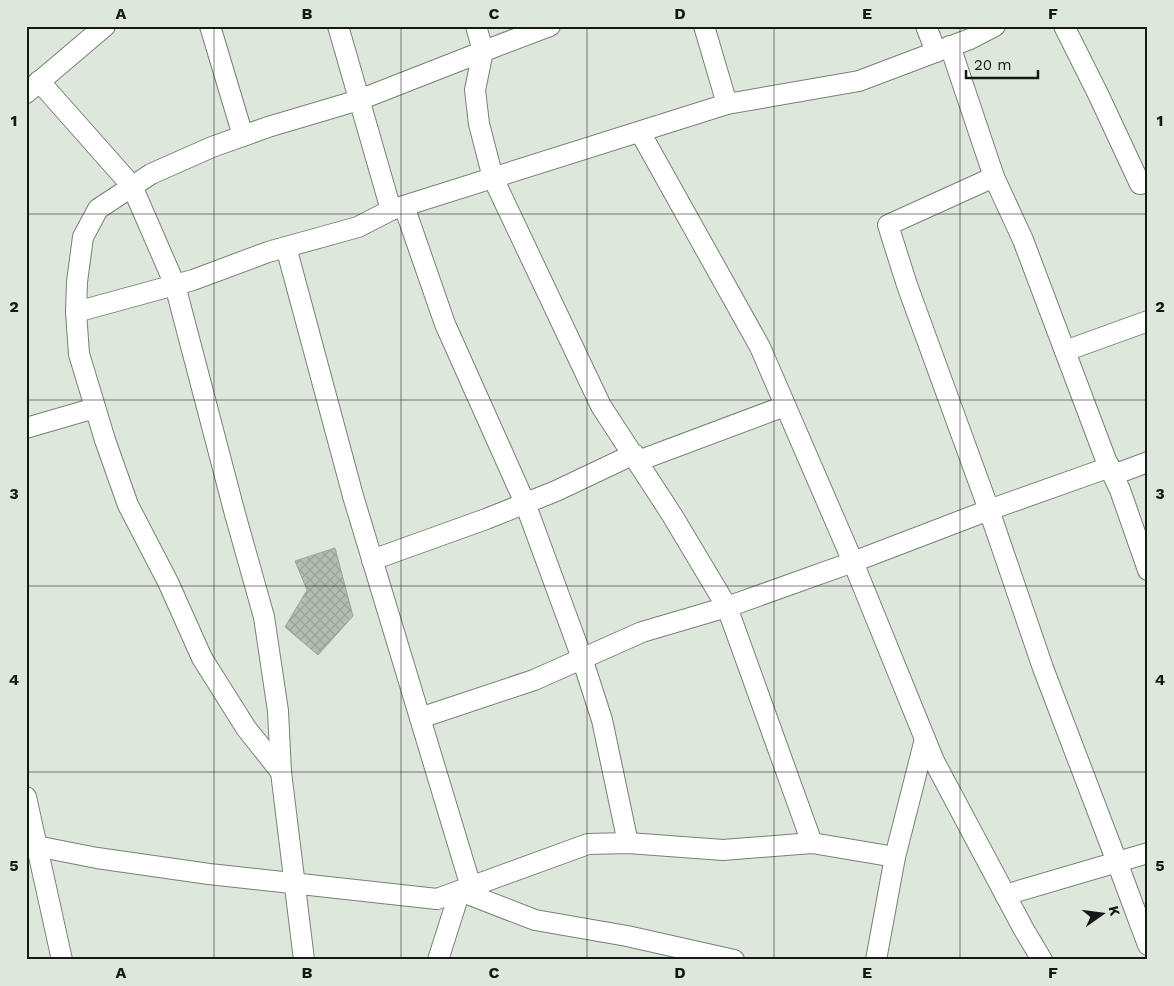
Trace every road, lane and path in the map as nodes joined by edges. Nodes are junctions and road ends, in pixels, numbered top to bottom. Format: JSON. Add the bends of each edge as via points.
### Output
{"nodes":[{"id":1,"x":105,"y":26,"type":"edge"},
{"id":2,"x":210,"y":26,"type":"edge"},
{"id":3,"x":338,"y":26,"type":"edge"},
{"id":4,"x":476,"y":26,"type":"edge"},
{"id":5,"x":550,"y":26,"type":"edge"},
{"id":6,"x":704,"y":26,"type":"edge"},
{"id":7,"x":926,"y":26,"type":"edge"},
{"id":8,"x":995,"y":26,"type":"edge"},
{"id":9,"x":1064,"y":26,"type":"edge"},
{"id":10,"x":943,"y":49,"type":"junction"},
{"id":11,"x":483,"y":51,"type":"junction"},
{"id":12,"x":33,"y":87,"type":"edge"},
{"id":13,"x":359,"y":100,"type":"junction"},
{"id":14,"x":727,"y":104,"type":"junction"},
{"id":15,"x":640,"y":132,"type":"junction"},
{"id":16,"x":243,"y":136,"type":"junction"},
{"id":17,"x":994,"y":177,"type":"junction"},
{"id":18,"x":493,"y":178,"type":"junction"},
{"id":19,"x":1148,"y":182,"type":"edge"},
{"id":20,"x":132,"y":186,"type":"junction"},
{"id":21,"x":397,"y":208,"type":"junction"},
{"id":22,"x":286,"y":247,"type":"junction"},
{"id":23,"x":175,"y":285,"type":"junction"},
{"id":24,"x":76,"y":312,"type":"junction"},
{"id":25,"x":1148,"y":322,"type":"edge"},
{"id":26,"x":1065,"y":351,"type":"junction"},
{"id":27,"x":785,"y":406,"type":"junction"},
{"id":28,"x":95,"y":408,"type":"junction"},
{"id":29,"x":26,"y":428,"type":"edge"},
{"id":30,"x":636,"y":458,"type":"junction"},
{"id":31,"x":1148,"y":462,"type":"edge"},
{"id":32,"x":1112,"y":471,"type":"junction"},
{"id":33,"x":525,"y":503,"type":"junction"},
{"id":34,"x":989,"y":510,"type":"junction"},
{"id":35,"x":372,"y":560,"type":"junction"},
{"id":36,"x":853,"y":562,"type":"junction"},
{"id":37,"x":1148,"y":570,"type":"edge"},
{"id":38,"x":727,"y":607,"type":"junction"},
{"id":39,"x":582,"y":658,"type":"junction"},
{"id":40,"x":420,"y":718,"type":"junction"},
{"id":41,"x":925,"y":739,"type":"junction"},
{"id":42,"x":281,"y":772,"type":"junction"},
{"id":43,"x":26,"y":797,"type":"edge"},
{"id":44,"x":628,"y":843,"type":"junction"},
{"id":45,"x":812,"y":843,"type":"junction"},
{"id":46,"x":31,"y":847,"type":"edge"},
{"id":47,"x":1148,"y":853,"type":"edge"},
{"id":48,"x":895,"y":857,"type":"junction"},
{"id":49,"x":1117,"y":862,"type":"junction"},
{"id":50,"x":294,"y":883,"type":"junction"},
{"id":51,"x":466,"y":889,"type":"junction"},
{"id":52,"x":1005,"y":895,"type":"junction"},
{"id":53,"x":1148,"y":945,"type":"edge"},
{"id":54,"x":656,"y":951,"type":"edge"},
{"id":55,"x":62,"y":960,"type":"edge"},
{"id":56,"x":304,"y":960,"type":"edge"},
{"id":57,"x":438,"y":960,"type":"edge"},
{"id":58,"x":734,"y":960,"type":"edge"},
{"id":59,"x":876,"y":960,"type":"edge"},
{"id":60,"x":1042,"y":960,"type":"edge"}],
"edges":[{"from":1,"to":12,"type":"street"},
{"from":2,"to":16,"type":"street"},
{"from":3,"to":13,"type":"street"},
{"from":4,"to":11,"type":"street"},
{"from":5,"to":11,"type":"street"},
{"from":6,"to":14,"type":"street"},
{"from":7,"to":10,"type":"street"},
{"from":8,"to":10,"type":"street"},
{"from":9,"to":19,"type":"street","via":[[1140,184]]},
{"from":10,"to":14,"type":"street","via":[[858,81]]},
{"from":10,"to":17,"type":"street"},
{"from":11,"to":13,"type":"street"},
{"from":11,"to":18,"type":"street","via":[[475,90],[479,124]]},
{"from":12,"to":20,"type":"street"},
{"from":13,"to":16,"type":"street"},
{"from":13,"to":21,"type":"street"},
{"from":14,"to":15,"type":"street"},
{"from":15,"to":18,"type":"street"},
{"from":15,"to":27,"type":"street","via":[[760,348]]},
{"from":16,"to":20,"type":"street","via":[[151,174]]},
{"from":17,"to":26,"type":"street","via":[[1024,240]]},
{"from":17,"to":34,"type":"street","via":[[888,225]]},
{"from":18,"to":21,"type":"street"},
{"from":18,"to":30,"type":"street","via":[[600,406]]},
{"from":20,"to":23,"type":"street"},
{"from":20,"to":24,"type":"street","via":[[98,209],[83,237]]},
{"from":21,"to":22,"type":"street","via":[[358,226]]},
{"from":21,"to":33,"type":"street"},
{"from":22,"to":23,"type":"street"},
{"from":22,"to":35,"type":"street"},
{"from":23,"to":24,"type":"street"},
{"from":23,"to":42,"type":"street","via":[[264,617],[278,711]]},
{"from":24,"to":28,"type":"street","via":[[79,354]]},
{"from":25,"to":26,"type":"street"},
{"from":26,"to":32,"type":"street"},
{"from":27,"to":30,"type":"street"},
{"from":27,"to":36,"type":"street"},
{"from":28,"to":29,"type":"street"},
{"from":28,"to":42,"type":"street","via":[[128,505],[202,658],[246,728]]},
{"from":30,"to":33,"type":"street"},
{"from":30,"to":38,"type":"street"},
{"from":31,"to":32,"type":"street"},
{"from":32,"to":34,"type":"street"},
{"from":32,"to":37,"type":"street"},
{"from":33,"to":35,"type":"street"},
{"from":33,"to":39,"type":"street"},
{"from":34,"to":36,"type":"street"},
{"from":34,"to":49,"type":"street","via":[[1043,668]]},
{"from":35,"to":40,"type":"street"},
{"from":36,"to":38,"type":"street"},
{"from":36,"to":41,"type":"street"},
{"from":38,"to":39,"type":"street","via":[[642,632]]},
{"from":38,"to":45,"type":"street"},
{"from":39,"to":40,"type":"street","via":[[534,680]]},
{"from":39,"to":44,"type":"street","via":[[602,720]]},
{"from":40,"to":51,"type":"street"},
{"from":41,"to":48,"type":"street"},
{"from":41,"to":52,"type":"street"},
{"from":42,"to":50,"type":"street"},
{"from":43,"to":46,"type":"street"},
{"from":44,"to":45,"type":"street","via":[[724,850]]},
{"from":44,"to":51,"type":"street","via":[[588,844]]},
{"from":45,"to":48,"type":"street"},
{"from":46,"to":50,"type":"street"},
{"from":46,"to":55,"type":"street"},
{"from":47,"to":49,"type":"street"},
{"from":48,"to":59,"type":"street"},
{"from":49,"to":52,"type":"street"},
{"from":49,"to":53,"type":"street"},
{"from":50,"to":51,"type":"street","via":[[437,899]]},
{"from":50,"to":56,"type":"street"},
{"from":51,"to":54,"type":"street","via":[[535,920],[626,936]]},
{"from":51,"to":57,"type":"street"},
{"from":52,"to":60,"type":"street"},
{"from":54,"to":58,"type":"street"}]}
